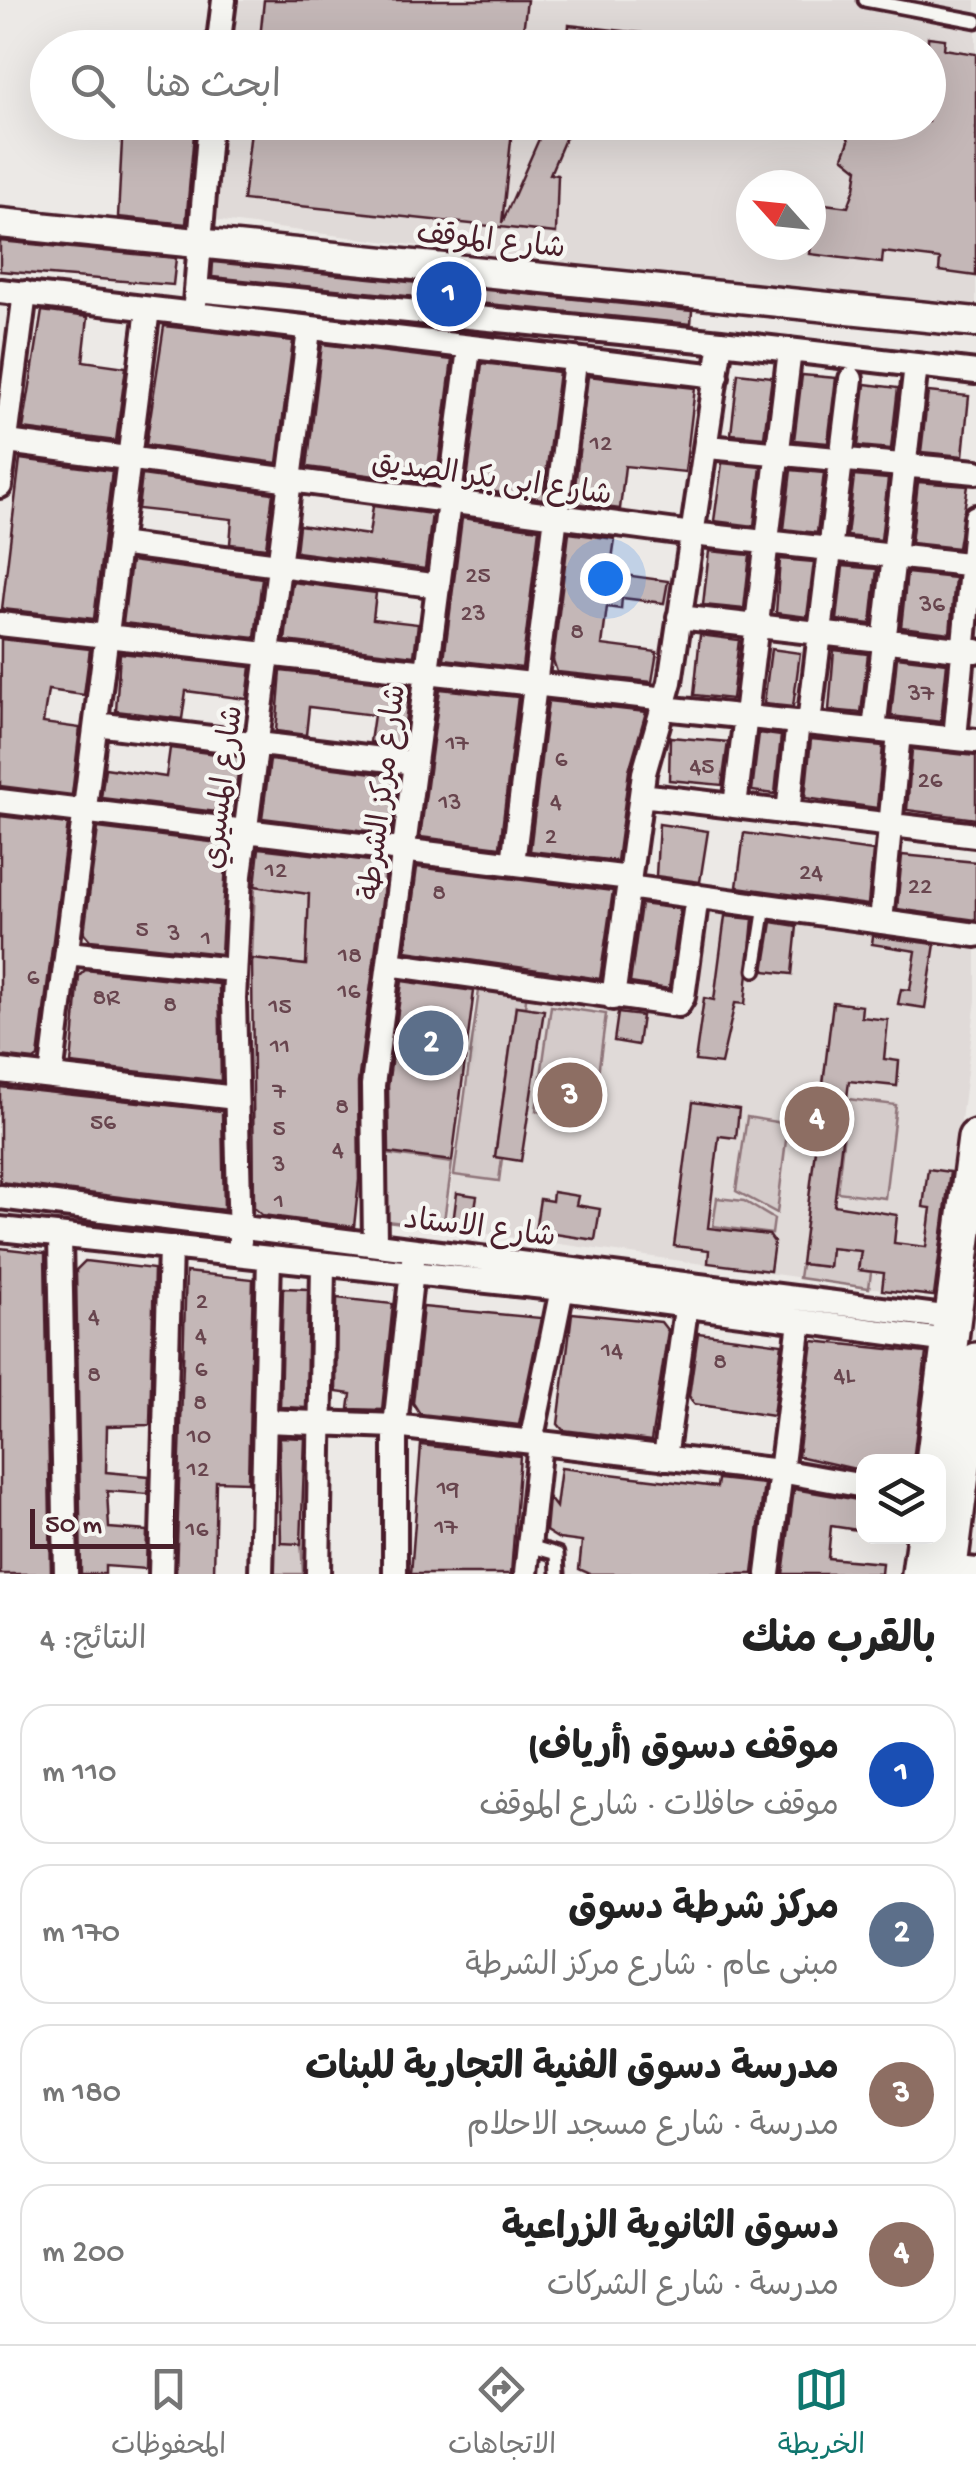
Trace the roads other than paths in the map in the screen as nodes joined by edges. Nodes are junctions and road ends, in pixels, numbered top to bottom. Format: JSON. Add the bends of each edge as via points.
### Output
{"nodes":[{"id":1,"x":224,"y":0,"type":"edge"},
{"id":2,"x":865,"y":0,"type":"edge"},
{"id":3,"x":976,"y":21,"type":"edge"},
{"id":4,"x":220,"y":30,"type":"edge"},
{"id":5,"x":208,"y":140,"type":"edge"},
{"id":6,"x":0,"y":224,"type":"edge"},
{"id":7,"x":200,"y":242,"type":"junction"},
{"id":8,"x":196,"y":290,"type":"junction"},
{"id":9,"x":0,"y":291,"type":"edge"},
{"id":10,"x":24,"y":293,"type":"junction"},
{"id":11,"x":148,"y":310,"type":"junction"},
{"id":12,"x":193,"y":316,"type":"junction"},
{"id":13,"x":976,"y":322,"type":"edge"},
{"id":14,"x":309,"y":330,"type":"junction"},
{"id":15,"x":721,"y":342,"type":"junction"},
{"id":16,"x":470,"y":349,"type":"junction"},
{"id":17,"x":790,"y":350,"type":"junction"},
{"id":18,"x":575,"y":362,"type":"junction"},
{"id":19,"x":916,"y":365,"type":"junction"},
{"id":20,"x":976,"y":372,"type":"edge"},
{"id":21,"x":717,"y":376,"type":"junction"},
{"id":22,"x":852,"y":379,"type":"dead end"},
{"id":23,"x":3,"y":441,"type":"edge"},
{"id":24,"x":708,"y":446,"type":"junction"},
{"id":25,"x":778,"y":453,"type":"junction"},
{"id":26,"x":129,"y":458,"type":"junction"},
{"id":27,"x":841,"y":459,"type":"junction"},
{"id":28,"x":904,"y":466,"type":"junction"},
{"id":29,"x":976,"y":472,"type":"edge"},
{"id":30,"x":290,"y":480,"type":"junction"},
{"id":31,"x":0,"y":486,"type":"edge"},
{"id":32,"x":450,"y":501,"type":"junction"},
{"id":33,"x":556,"y":516,"type":"junction"},
{"id":34,"x":976,"y":517,"type":"edge"},
{"id":35,"x":692,"y":534,"type":"junction"},
{"id":36,"x":767,"y":542,"type":"junction"},
{"id":37,"x":118,"y":544,"type":"junction"},
{"id":38,"x":830,"y":549,"type":"junction"},
{"id":39,"x":894,"y":556,"type":"junction"},
{"id":40,"x":974,"y":564,"type":"edge"},
{"id":41,"x":279,"y":565,"type":"junction"},
{"id":42,"x":438,"y":586,"type":"junction"},
{"id":43,"x":679,"y":617,"type":"junction"},
{"id":44,"x":0,"y":624,"type":"edge"},
{"id":45,"x":757,"y":626,"type":"junction"},
{"id":46,"x":820,"y":633,"type":"junction"},
{"id":47,"x":107,"y":636,"type":"junction"},
{"id":48,"x":884,"y":640,"type":"junction"},
{"id":49,"x":970,"y":650,"type":"edge"},
{"id":50,"x":268,"y":654,"type":"junction"},
{"id":51,"x":427,"y":672,"type":"junction"},
{"id":52,"x":536,"y":684,"type":"junction"},
{"id":53,"x":664,"y":704,"type":"junction"},
{"id":54,"x":746,"y":717,"type":"junction"},
{"id":55,"x":804,"y":723,"type":"junction"},
{"id":56,"x":96,"y":724,"type":"junction"},
{"id":57,"x":874,"y":730,"type":"junction"},
{"id":58,"x":899,"y":733,"type":"junction"},
{"id":59,"x":965,"y":739,"type":"edge"},
{"id":60,"x":256,"y":743,"type":"junction"},
{"id":61,"x":416,"y":763,"type":"junction"},
{"id":62,"x":641,"y":795,"type":"junction"},
{"id":63,"x":0,"y":801,"type":"edge"},
{"id":64,"x":736,"y":806,"type":"junction"},
{"id":65,"x":85,"y":809,"type":"junction"},
{"id":66,"x":788,"y":813,"type":"junction"},
{"id":67,"x":890,"y":825,"type":"junction"},
{"id":68,"x":245,"y":830,"type":"junction"},
{"id":69,"x":976,"y":836,"type":"edge"},
{"id":70,"x":404,"y":850,"type":"junction"},
{"id":71,"x":514,"y":863,"type":"junction"},
{"id":72,"x":629,"y":882,"type":"junction"},
{"id":73,"x":697,"y":896,"type":"junction"},
{"id":74,"x":765,"y":906,"type":"junction"},
{"id":75,"x":881,"y":922,"type":"junction"},
{"id":76,"x":976,"y":935,"type":"edge"},
{"id":77,"x":67,"y":953,"type":"junction"},
{"id":78,"x":389,"y":964,"type":"junction"},
{"id":79,"x":234,"y":970,"type":"junction"},
{"id":80,"x":755,"y":970,"type":"dead end"},
{"id":81,"x":613,"y":998,"type":"junction"},
{"id":82,"x":0,"y":1071,"type":"edge"},
{"id":83,"x":52,"y":1077,"type":"junction"},
{"id":84,"x":236,"y":1098,"type":"junction"},
{"id":85,"x":976,"y":1138,"type":"edge"},
{"id":86,"x":0,"y":1197,"type":"edge"},
{"id":87,"x":239,"y":1226,"type":"junction"},
{"id":88,"x":0,"y":1229,"type":"edge"},
{"id":89,"x":60,"y":1236,"type":"junction"},
{"id":90,"x":375,"y":1243,"type":"junction"},
{"id":91,"x":170,"y":1248,"type":"junction"},
{"id":92,"x":415,"y":1248,"type":"junction"},
{"id":93,"x":240,"y":1255,"type":"junction"},
{"id":94,"x":269,"y":1258,"type":"junction"},
{"id":95,"x":323,"y":1264,"type":"junction"},
{"id":96,"x":412,"y":1273,"type":"junction"},
{"id":97,"x":564,"y":1278,"type":"junction"},
{"id":98,"x":686,"y":1309,"type":"junction"},
{"id":99,"x":800,"y":1322,"type":"junction"},
{"id":100,"x":965,"y":1362,"type":"edge"},
{"id":101,"x":265,"y":1421,"type":"junction"},
{"id":102,"x":317,"y":1421,"type":"junction"},
{"id":103,"x":395,"y":1426,"type":"junction"},
{"id":104,"x":536,"y":1442,"type":"junction"},
{"id":105,"x":666,"y":1458,"type":"junction"},
{"id":106,"x":957,"y":1470,"type":"edge"},
{"id":107,"x":780,"y":1472,"type":"junction"},
{"id":108,"x":856,"y":1485,"type":"edge"},
{"id":109,"x":930,"y":1544,"type":"edge"},
{"id":110,"x":529,"y":1546,"type":"junction"},
{"id":111,"x":948,"y":1571,"type":"edge"},
{"id":112,"x":66,"y":1574,"type":"edge"},
{"id":113,"x":161,"y":1574,"type":"edge"},
{"id":114,"x":261,"y":1574,"type":"edge"},
{"id":115,"x":318,"y":1574,"type":"edge"},
{"id":116,"x":395,"y":1574,"type":"edge"},
{"id":117,"x":526,"y":1574,"type":"edge"},
{"id":118,"x":558,"y":1574,"type":"edge"},
{"id":119,"x":768,"y":1574,"type":"edge"}],
"edges":[{"from":1,"to":4,"type":"street"},
{"from":2,"to":3,"type":"lane"},
{"from":5,"to":7,"type":"street"},
{"from":6,"to":7,"type":"street","name":"شارع الموقف"},
{"from":7,"to":8,"type":"street"},
{"from":7,"to":13,"type":"street","name":"شارع الموقف"},
{"from":8,"to":12,"type":"street"},
{"from":8,"to":15,"type":"street"},
{"from":9,"to":10,"type":"street"},
{"from":10,"to":11,"type":"street"},
{"from":10,"to":23,"type":"street"},
{"from":11,"to":12,"type":"street"},
{"from":11,"to":26,"type":"street"},
{"from":12,"to":14,"type":"street"},
{"from":14,"to":16,"type":"street"},
{"from":14,"to":30,"type":"street","name":"شارع المسيري"},
{"from":15,"to":17,"type":"street"},
{"from":15,"to":21,"type":"street"},
{"from":16,"to":18,"type":"street"},
{"from":16,"to":32,"type":"street","name":"شارع مركز الشرطة"},
{"from":17,"to":19,"type":"street"},
{"from":17,"to":25,"type":"street"},
{"from":18,"to":21,"type":"street"},
{"from":18,"to":33,"type":"street"},
{"from":19,"to":20,"type":"street"},
{"from":19,"to":28,"type":"street"},
{"from":21,"to":24,"type":"street"},
{"from":22,"to":27,"type":"street"},
{"from":23,"to":26,"type":"street","name":"شارع ابى بكر الصديق"},
{"from":23,"to":31,"type":"street"},
{"from":24,"to":25,"type":"street"},
{"from":24,"to":35,"type":"street"},
{"from":25,"to":27,"type":"street"},
{"from":25,"to":36,"type":"street"},
{"from":26,"to":30,"type":"street","name":"شارع ابى بكر الصديق"},
{"from":26,"to":37,"type":"street"},
{"from":27,"to":28,"type":"street"},
{"from":27,"to":38,"type":"street"},
{"from":28,"to":29,"type":"street"},
{"from":28,"to":39,"type":"street"},
{"from":30,"to":32,"type":"street","name":"شارع ابى بكر الصديق"},
{"from":30,"to":41,"type":"street","name":"شارع المسيري"},
{"from":32,"to":33,"type":"street","name":"شارع ابى بكر الصديق"},
{"from":32,"to":42,"type":"street","name":"شارع مركز الشرطة"},
{"from":33,"to":35,"type":"street","name":"شارع ابى بكر الصديق"},
{"from":33,"to":52,"type":"street"},
{"from":34,"to":40,"type":"street"},
{"from":35,"to":36,"type":"street","name":"شارع ابى بكر الصديق"},
{"from":35,"to":43,"type":"street"},
{"from":36,"to":38,"type":"street","name":"شارع ابى بكر الصديق"},
{"from":36,"to":45,"type":"street"},
{"from":37,"to":41,"type":"street"},
{"from":37,"to":47,"type":"street"},
{"from":38,"to":39,"type":"street","name":"شارع ابى بكر الصديق"},
{"from":38,"to":46,"type":"street"},
{"from":39,"to":40,"type":"street","name":"شارع ابى بكر الصديق"},
{"from":39,"to":48,"type":"street"},
{"from":40,"to":49,"type":"street"},
{"from":41,"to":42,"type":"street"},
{"from":41,"to":50,"type":"street","name":"شارع المسيري"},
{"from":42,"to":51,"type":"street","name":"شارع مركز الشرطة"},
{"from":43,"to":45,"type":"street"},
{"from":43,"to":53,"type":"street"},
{"from":44,"to":47,"type":"street"},
{"from":45,"to":46,"type":"street"},
{"from":45,"to":54,"type":"street"},
{"from":46,"to":48,"type":"street"},
{"from":46,"to":55,"type":"street"},
{"from":47,"to":50,"type":"street"},
{"from":47,"to":56,"type":"street"},
{"from":48,"to":49,"type":"street"},
{"from":48,"to":57,"type":"street"},
{"from":49,"to":59,"type":"street"},
{"from":50,"to":51,"type":"street"},
{"from":50,"to":60,"type":"street","name":"شارع المسيري"},
{"from":51,"to":52,"type":"street"},
{"from":51,"to":61,"type":"street","name":"شارع مركز الشرطة"},
{"from":52,"to":53,"type":"street"},
{"from":52,"to":71,"type":"street"},
{"from":53,"to":54,"type":"street"},
{"from":53,"to":62,"type":"street"},
{"from":54,"to":55,"type":"street"},
{"from":54,"to":64,"type":"street"},
{"from":55,"to":57,"type":"street"},
{"from":55,"to":66,"type":"street"},
{"from":56,"to":60,"type":"street"},
{"from":56,"to":65,"type":"street"},
{"from":57,"to":58,"type":"street"},
{"from":58,"to":59,"type":"street"},
{"from":58,"to":67,"type":"street"},
{"from":60,"to":61,"type":"street"},
{"from":60,"to":68,"type":"street","name":"شارع المسيري"},
{"from":61,"to":70,"type":"street","name":"شارع مركز الشرطة"},
{"from":62,"to":64,"type":"street"},
{"from":62,"to":72,"type":"street"},
{"from":63,"to":65,"type":"street"},
{"from":64,"to":66,"type":"street"},
{"from":65,"to":68,"type":"street"},
{"from":65,"to":77,"type":"street"},
{"from":66,"to":67,"type":"street"},
{"from":67,"to":69,"type":"street"},
{"from":67,"to":75,"type":"street"},
{"from":68,"to":70,"type":"street"},
{"from":68,"to":79,"type":"street","name":"شارع المسيري"},
{"from":70,"to":71,"type":"street"},
{"from":70,"to":78,"type":"street","name":"شارع مركز الشرطة"},
{"from":71,"to":72,"type":"street"},
{"from":72,"to":73,"type":"street"},
{"from":72,"to":81,"type":"street"},
{"from":73,"to":74,"type":"street"},
{"from":73,"to":81,"type":"street","via":[[680,1004]]},
{"from":74,"to":75,"type":"street"},
{"from":74,"to":80,"type":"lane"},
{"from":75,"to":76,"type":"street"},
{"from":77,"to":79,"type":"street"},
{"from":77,"to":83,"type":"street"},
{"from":78,"to":81,"type":"street"},
{"from":78,"to":90,"type":"street","name":"شارع مركز الشرطة","via":[[372,1105]]},
{"from":79,"to":84,"type":"street","name":"شارع المسيري"},
{"from":82,"to":83,"type":"street"},
{"from":83,"to":84,"type":"street"},
{"from":84,"to":87,"type":"street","name":"شارع المسيري"},
{"from":85,"to":100,"type":"main road"},
{"from":86,"to":87,"type":"street","name":"شارع الاستاد"},
{"from":87,"to":90,"type":"street","name":"شارع الاستاد"},
{"from":87,"to":93,"type":"street","name":"شارع المسيري"},
{"from":88,"to":89,"type":"street","name":"شارع الاستاد"},
{"from":89,"to":91,"type":"street","name":"شارع الاستاد"},
{"from":89,"to":112,"type":"street"},
{"from":90,"to":92,"type":"street","name":"شارع الاستاد"},
{"from":91,"to":93,"type":"street","name":"شارع الاستاد"},
{"from":91,"to":113,"type":"street"},
{"from":92,"to":96,"type":"street"},
{"from":92,"to":97,"type":"street","name":"شارع الاستاد"},
{"from":93,"to":94,"type":"street","name":"شارع الاستاد"},
{"from":94,"to":95,"type":"street","name":"شارع الاستاد"},
{"from":94,"to":101,"type":"street"},
{"from":95,"to":96,"type":"street","name":"شارع الاستاد"},
{"from":95,"to":102,"type":"street"},
{"from":96,"to":97,"type":"street","name":"شارع الاستاد"},
{"from":96,"to":103,"type":"street"},
{"from":97,"to":98,"type":"street","name":"شارع الاستاد"},
{"from":97,"to":100,"type":"street","name":"شارع الاستاد"},
{"from":97,"to":104,"type":"street"},
{"from":98,"to":99,"type":"street","name":"شارع الاستاد"},
{"from":98,"to":105,"type":"street"},
{"from":99,"to":100,"type":"street","name":"شارع الاستاد"},
{"from":99,"to":107,"type":"street"},
{"from":100,"to":106,"type":"main road"},
{"from":100,"to":106,"type":"main road"},
{"from":101,"to":102,"type":"street"},
{"from":101,"to":114,"type":"street"},
{"from":102,"to":103,"type":"street"},
{"from":102,"to":115,"type":"street"},
{"from":103,"to":104,"type":"street"},
{"from":103,"to":116,"type":"street"},
{"from":104,"to":105,"type":"street"},
{"from":104,"to":110,"type":"street"},
{"from":105,"to":107,"type":"street"},
{"from":106,"to":111,"type":"main road"},
{"from":107,"to":108,"type":"street"},
{"from":107,"to":119,"type":"street"},
{"from":109,"to":111,"type":"main road"},
{"from":110,"to":117,"type":"street"},
{"from":110,"to":118,"type":"lane","via":[[557,1554]]}]}
